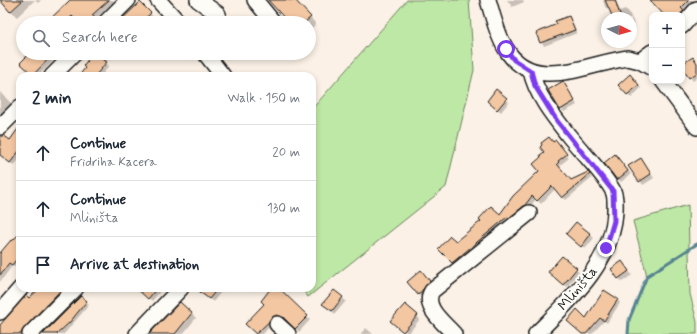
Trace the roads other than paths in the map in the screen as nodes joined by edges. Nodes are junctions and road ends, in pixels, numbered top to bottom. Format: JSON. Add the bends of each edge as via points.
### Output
{"nodes":[{"id":1,"x":128,"y":0,"type":"edge"},
{"id":2,"x":158,"y":0,"type":"edge"},
{"id":3,"x":198,"y":0,"type":"edge"},
{"id":4,"x":255,"y":0,"type":"edge"},
{"id":5,"x":488,"y":0,"type":"edge"},
{"id":6,"x":697,"y":9,"type":"edge"},
{"id":7,"x":218,"y":14,"type":"dead end"},
{"id":8,"x":112,"y":16,"type":"edge"},
{"id":9,"x":173,"y":16,"type":"edge"},
{"id":10,"x":268,"y":16,"type":"edge"},
{"id":11,"x":685,"y":23,"type":"edge"},
{"id":12,"x":68,"y":60,"type":"edge"},
{"id":13,"x":210,"y":60,"type":"edge"},
{"id":14,"x":646,"y":64,"type":"edge"},
{"id":15,"x":531,"y":71,"type":"junction"},
{"id":16,"x":56,"y":72,"type":"edge"},
{"id":17,"x":219,"y":72,"type":"edge"},
{"id":18,"x":665,"y":84,"type":"edge"},
{"id":19,"x":16,"y":111,"type":"edge"},
{"id":20,"x":0,"y":127,"type":"edge"},
{"id":21,"x":697,"y":127,"type":"edge"},
{"id":22,"x":529,"y":213,"type":"dead end"},
{"id":23,"x":18,"y":292,"type":"edge"},
{"id":24,"x":72,"y":292,"type":"edge"},
{"id":25,"x":178,"y":292,"type":"edge"},
{"id":26,"x":0,"y":312,"type":"edge"},
{"id":27,"x":277,"y":324,"type":"dead end"},
{"id":28,"x":30,"y":334,"type":"edge"},
{"id":29,"x":137,"y":334,"type":"edge"},
{"id":30,"x":288,"y":334,"type":"edge"},
{"id":31,"x":454,"y":334,"type":"edge"},
{"id":32,"x":536,"y":334,"type":"edge"}],
"edges":[{"from":1,"to":8,"type":"street"},
{"from":2,"to":9,"type":"street"},
{"from":3,"to":7,"type":"street"},
{"from":4,"to":10,"type":"street"},
{"from":5,"to":15,"type":"street","via":[[506,49],[514,60]]},
{"from":6,"to":11,"type":"street"},
{"from":12,"to":16,"type":"street"},
{"from":13,"to":17,"type":"street"},
{"from":14,"to":15,"type":"street","via":[[628,58],[551,74]]},
{"from":15,"to":32,"type":"street","name":"Mliništa","via":[[535,86],[557,121],[613,191],[615,208],[614,221],[601,260],[570,300]]},
{"from":18,"to":21,"type":"street"},
{"from":19,"to":20,"type":"street"},
{"from":22,"to":31,"type":"street","via":[[432,291],[430,306]]},
{"from":23,"to":26,"type":"street"},
{"from":24,"to":28,"type":"street"},
{"from":25,"to":29,"type":"street"},
{"from":27,"to":30,"type":"street"}]}
